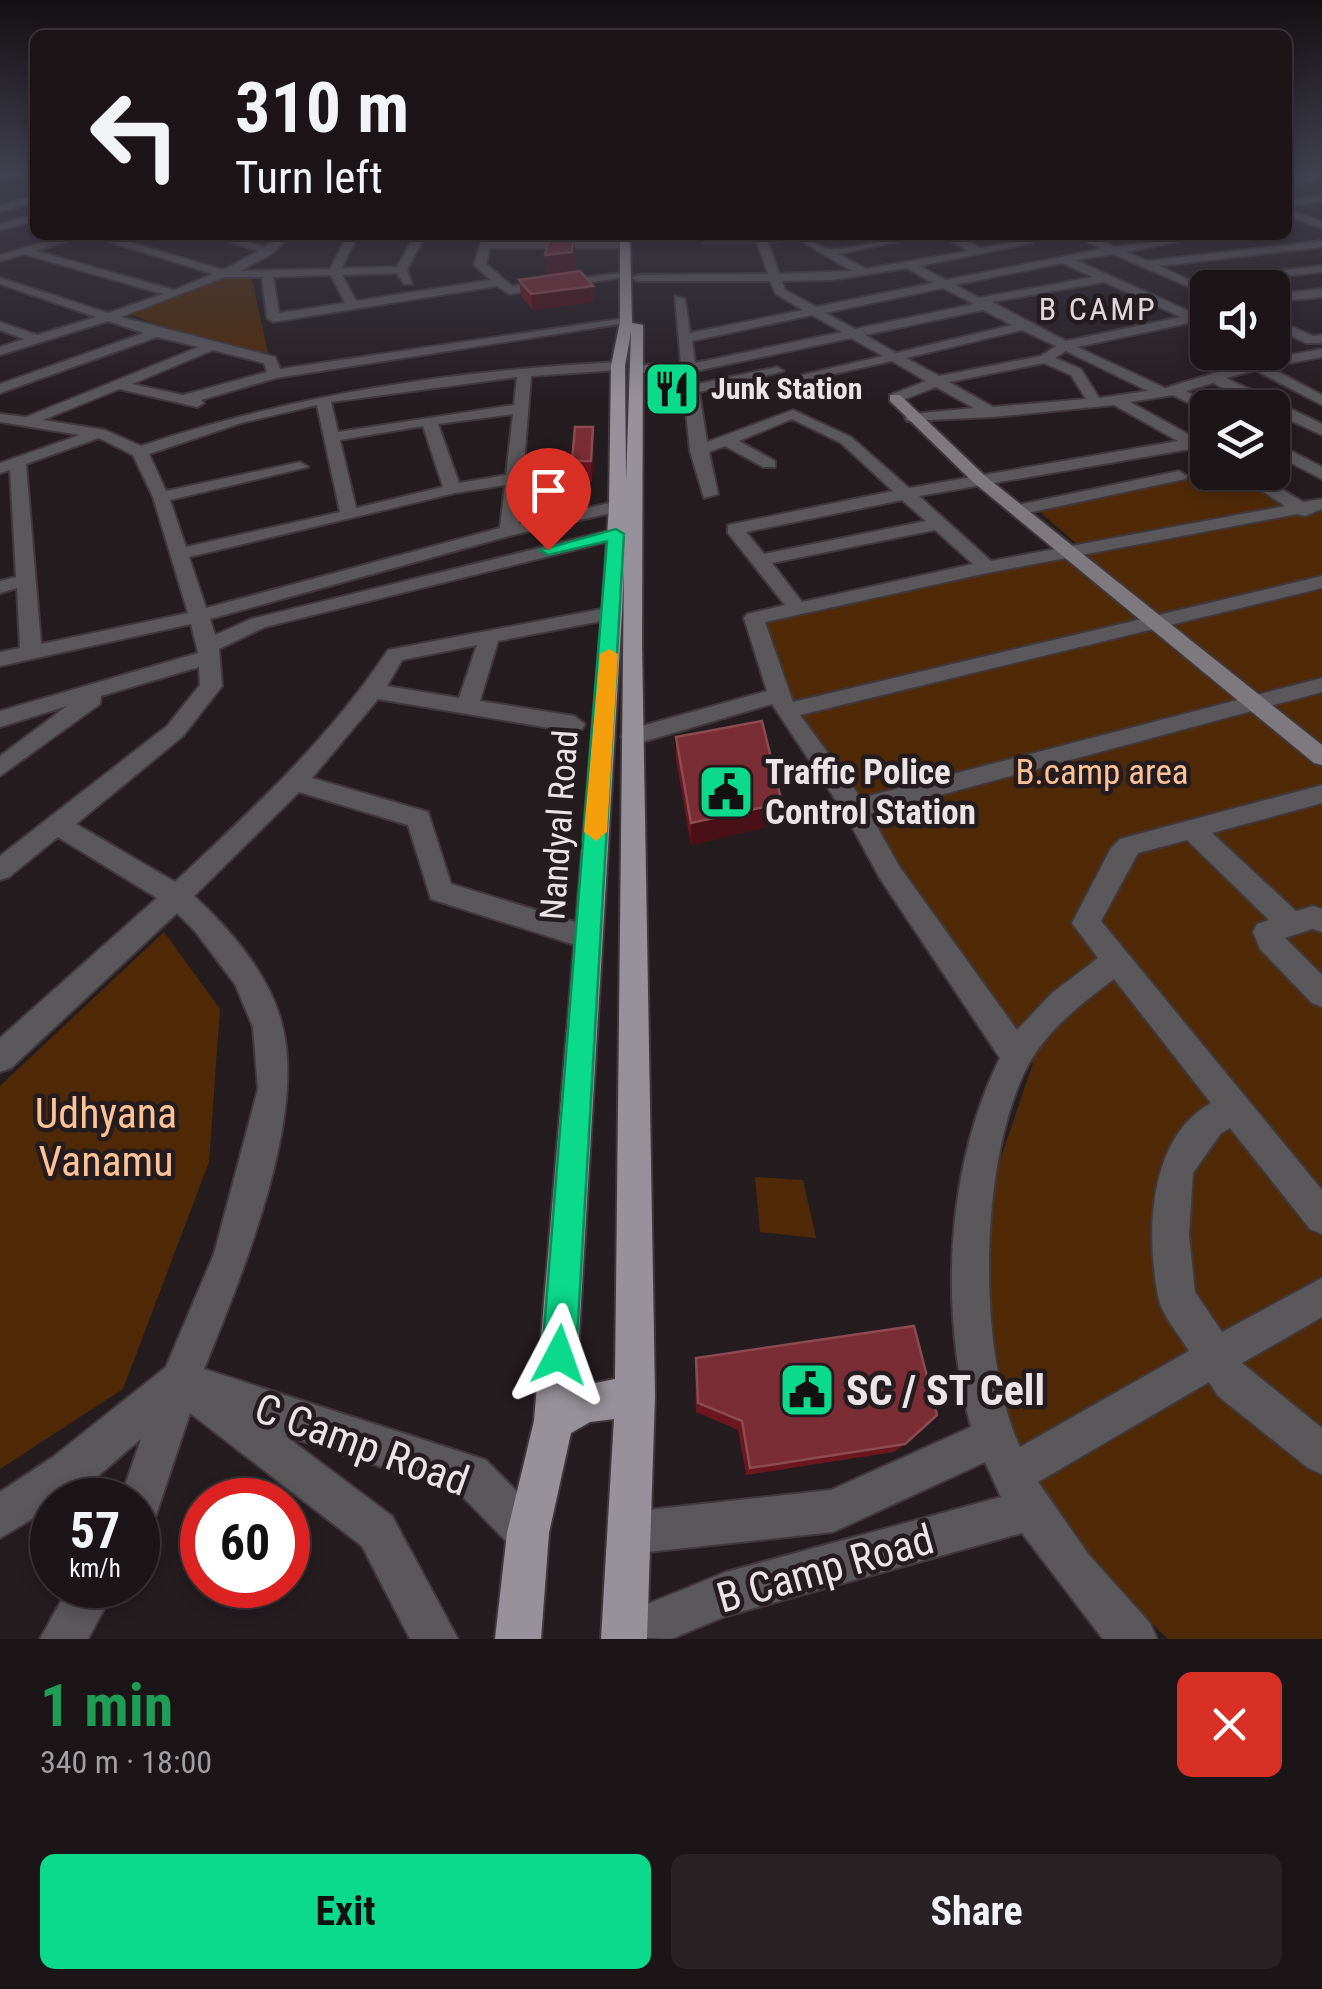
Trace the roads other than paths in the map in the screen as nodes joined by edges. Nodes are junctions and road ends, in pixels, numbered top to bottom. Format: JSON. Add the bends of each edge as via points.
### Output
{"nodes":[{"id":1,"x":35,"y":250,"type":"edge"},
{"id":2,"x":145,"y":250,"type":"edge"},
{"id":3,"x":344,"y":250,"type":"edge"},
{"id":4,"x":412,"y":250,"type":"edge"},
{"id":5,"x":484,"y":250,"type":"edge"},
{"id":6,"x":630,"y":250,"type":"edge"},
{"id":7,"x":705,"y":250,"type":"edge"},
{"id":8,"x":765,"y":250,"type":"edge"},
{"id":9,"x":821,"y":250,"type":"edge"},
{"id":10,"x":833,"y":250,"type":"edge"},
{"id":11,"x":977,"y":250,"type":"edge"},
{"id":12,"x":988,"y":250,"type":"edge"},
{"id":13,"x":1110,"y":250,"type":"edge"},
{"id":14,"x":1114,"y":250,"type":"edge"},
{"id":15,"x":1266,"y":250,"type":"edge"},
{"id":16,"x":269,"y":251,"type":"edge"},
{"id":17,"x":824,"y":252,"type":"junction"},
{"id":18,"x":980,"y":252,"type":"junction"},
{"id":19,"x":1063,"y":259,"type":"junction"},
{"id":20,"x":66,"y":262,"type":"junction"},
{"id":21,"x":909,"y":264,"type":"junction"},
{"id":22,"x":1149,"y":264,"type":"junction"},
{"id":23,"x":1322,"y":269,"type":"edge"},
{"id":24,"x":401,"y":270,"type":"junction"},
{"id":25,"x":334,"y":271,"type":"junction"},
{"id":26,"x":864,"y":272,"type":"junction"},
{"id":27,"x":224,"y":274,"type":"junction"},
{"id":28,"x":267,"y":274,"type":"junction"},
{"id":29,"x":632,"y":276,"type":"junction"},
{"id":30,"x":708,"y":276,"type":"junction"},
{"id":31,"x":772,"y":278,"type":"junction"},
{"id":32,"x":1106,"y":278,"type":"junction"},
{"id":33,"x":1,"y":282,"type":"edge"},
{"id":34,"x":500,"y":282,"type":"junction"},
{"id":35,"x":947,"y":284,"type":"junction"},
{"id":36,"x":1189,"y":284,"type":"joint"},
{"id":37,"x":170,"y":293,"type":"junction"},
{"id":38,"x":1322,"y":293,"type":"edge"},
{"id":39,"x":415,"y":295,"type":"junction"},
{"id":40,"x":1290,"y":296,"type":"edge"},
{"id":41,"x":679,"y":300,"type":"dead end"},
{"id":42,"x":984,"y":303,"type":"junction"},
{"id":43,"x":352,"y":306,"type":"junction"},
{"id":44,"x":816,"y":312,"type":"junction"},
{"id":45,"x":104,"y":316,"type":"junction"},
{"id":46,"x":1190,"y":316,"type":"edge"},
{"id":47,"x":626,"y":322,"type":"junction"},
{"id":48,"x":1190,"y":323,"type":"edge"},
{"id":49,"x":0,"y":326,"type":"edge"},
{"id":50,"x":1023,"y":326,"type":"junction"},
{"id":51,"x":1290,"y":330,"type":"edge"},
{"id":52,"x":156,"y":333,"type":"junction"},
{"id":53,"x":856,"y":333,"type":"junction"},
{"id":54,"x":686,"y":338,"type":"junction"},
{"id":55,"x":35,"y":339,"type":"junction"},
{"id":56,"x":1322,"y":339,"type":"edge"},
{"id":57,"x":1067,"y":345,"type":"junction"},
{"id":58,"x":208,"y":348,"type":"junction"},
{"id":59,"x":0,"y":351,"type":"edge"},
{"id":60,"x":416,"y":353,"type":"junction"},
{"id":61,"x":1322,"y":353,"type":"edge"},
{"id":62,"x":899,"y":356,"type":"junction"},
{"id":63,"x":1290,"y":358,"type":"edge"},
{"id":64,"x":1045,"y":359,"type":"junction"},
{"id":65,"x":627,"y":368,"type":"junction"},
{"id":66,"x":692,"y":368,"type":"junction"},
{"id":67,"x":1237,"y":370,"type":"edge"},
{"id":68,"x":1267,"y":370,"type":"edge"},
{"id":69,"x":525,"y":371,"type":"junction"},
{"id":70,"x":776,"y":371,"type":"dead end"},
{"id":71,"x":275,"y":374,"type":"junction"},
{"id":72,"x":807,"y":378,"type":"dead end"},
{"id":73,"x":1212,"y":378,"type":"junction"},
{"id":74,"x":941,"y":380,"type":"junction"},
{"id":75,"x":115,"y":384,"type":"junction"},
{"id":76,"x":433,"y":384,"type":"junction"},
{"id":77,"x":0,"y":389,"type":"edge"},
{"id":78,"x":693,"y":390,"type":"junction"},
{"id":79,"x":1170,"y":392,"type":"junction"},
{"id":80,"x":895,"y":398,"type":"joint"},
{"id":81,"x":183,"y":400,"type":"junction"},
{"id":82,"x":1116,"y":400,"type":"junction"},
{"id":83,"x":323,"y":401,"type":"junction"},
{"id":84,"x":1190,"y":401,"type":"edge"},
{"id":85,"x":1322,"y":401,"type":"edge"},
{"id":86,"x":1095,"y":403,"type":"junction"},
{"id":87,"x":523,"y":408,"type":"junction"},
{"id":88,"x":1322,"y":412,"type":"edge"},
{"id":89,"x":994,"y":413,"type":"junction"},
{"id":90,"x":250,"y":416,"type":"junction"},
{"id":91,"x":0,"y":418,"type":"edge"},
{"id":92,"x":912,"y":418,"type":"junction"},
{"id":93,"x":1301,"y":419,"type":"junction"},
{"id":94,"x":30,"y":420,"type":"junction"},
{"id":95,"x":1290,"y":421,"type":"edge"},
{"id":96,"x":429,"y":422,"type":"junction"},
{"id":97,"x":1322,"y":430,"type":"edge"},
{"id":98,"x":100,"y":433,"type":"junction"},
{"id":99,"x":333,"y":436,"type":"junction"},
{"id":100,"x":1190,"y":439,"type":"edge"},
{"id":101,"x":726,"y":440,"type":"junction"},
{"id":102,"x":1190,"y":448,"type":"edge"},
{"id":103,"x":698,"y":451,"type":"junction"},
{"id":104,"x":140,"y":452,"type":"junction"},
{"id":105,"x":1290,"y":456,"type":"edge"},
{"id":106,"x":768,"y":464,"type":"dead end"},
{"id":107,"x":9,"y":466,"type":"edge"},
{"id":108,"x":300,"y":467,"type":"dead end"},
{"id":109,"x":1322,"y":474,"type":"edge"},
{"id":110,"x":1179,"y":476,"type":"dead end"},
{"id":111,"x":514,"y":479,"type":"junction"},
{"id":112,"x":979,"y":479,"type":"junction"},
{"id":113,"x":452,"y":489,"type":"junction"},
{"id":114,"x":1271,"y":490,"type":"edge"},
{"id":115,"x":908,"y":493,"type":"junction"},
{"id":116,"x":710,"y":494,"type":"dead end"},
{"id":117,"x":161,"y":497,"type":"junction"},
{"id":118,"x":1322,"y":504,"type":"edge"},
{"id":119,"x":618,"y":506,"type":"junction"},
{"id":120,"x":1301,"y":508,"type":"junction"},
{"id":121,"x":1018,"y":510,"type":"junction"},
{"id":122,"x":349,"y":514,"type":"junction"},
{"id":123,"x":1322,"y":522,"type":"edge"},
{"id":124,"x":942,"y":523,"type":"junction"},
{"id":125,"x":509,"y":531,"type":"junction"},
{"id":126,"x":616,"y":534,"type":"junction"},
{"id":127,"x":1069,"y":551,"type":"junction"},
{"id":128,"x":179,"y":554,"type":"junction"},
{"id":129,"x":760,"y":560,"type":"junction"},
{"id":130,"x":988,"y":567,"type":"junction"},
{"id":131,"x":26,"y":580,"type":"junction"},
{"id":132,"x":1322,"y":582,"type":"edge"},
{"id":133,"x":0,"y":587,"type":"edge"},
{"id":134,"x":798,"y":608,"type":"junction"},
{"id":135,"x":612,"y":613,"type":"junction"},
{"id":136,"x":196,"y":617,"type":"junction"},
{"id":137,"x":1157,"y":623,"type":"junction"},
{"id":138,"x":488,"y":635,"type":"junction"},
{"id":139,"x":31,"y":651,"type":"junction"},
{"id":140,"x":209,"y":652,"type":"junction"},
{"id":141,"x":0,"y":659,"type":"edge"},
{"id":142,"x":1322,"y":684,"type":"edge"},
{"id":143,"x":104,"y":691,"type":"junction"},
{"id":144,"x":375,"y":691,"type":"junction"},
{"id":145,"x":1253,"y":701,"type":"junction"},
{"id":146,"x":782,"y":703,"type":"junction"},
{"id":147,"x":468,"y":706,"type":"junction"},
{"id":148,"x":0,"y":719,"type":"edge"},
{"id":149,"x":574,"y":724,"type":"dead end"},
{"id":150,"x":632,"y":738,"type":"junction"},
{"id":151,"x":1322,"y":757,"type":"edge"},
{"id":152,"x":0,"y":768,"type":"edge"},
{"id":153,"x":294,"y":782,"type":"junction"},
{"id":154,"x":1322,"y":794,"type":"edge"},
{"id":155,"x":855,"y":808,"type":"junction"},
{"id":156,"x":58,"y":825,"type":"junction"},
{"id":157,"x":1190,"y":828,"type":"junction"},
{"id":158,"x":0,"y":870,"type":"edge"},
{"id":159,"x":178,"y":897,"type":"junction"},
{"id":160,"x":1322,"y":921,"type":"edge"},
{"id":161,"x":1290,"y":923,"type":"junction"},
{"id":162,"x":588,"y":936,"type":"junction"},
{"id":163,"x":1116,"y":961,"type":"junction"},
{"id":164,"x":1322,"y":994,"type":"edge"},
{"id":165,"x":1017,"y":1056,"type":"junction"},
{"id":166,"x":0,"y":1058,"type":"edge"},
{"id":167,"x":1234,"y":1108,"type":"junction"},
{"id":168,"x":1322,"y":1218,"type":"edge"},
{"id":169,"x":1322,"y":1296,"type":"edge"},
{"id":170,"x":1214,"y":1358,"type":"junction"},
{"id":171,"x":180,"y":1380,"type":"junction"},
{"id":172,"x":635,"y":1396,"type":"junction"},
{"id":173,"x":554,"y":1422,"type":"junction"},
{"id":174,"x":1322,"y":1454,"type":"edge"},
{"id":175,"x":1012,"y":1474,"type":"junction"},
{"id":176,"x":148,"y":1478,"type":"edge"},
{"id":177,"x":0,"y":1517,"type":"edge"},
{"id":178,"x":528,"y":1532,"type":"junction"},
{"id":179,"x":630,"y":1533,"type":"junction"},
{"id":180,"x":81,"y":1608,"type":"edge"},
{"id":181,"x":431,"y":1637,"type":"edge"},
{"id":182,"x":624,"y":1637,"type":"edge"},
{"id":183,"x":63,"y":1639,"type":"edge"},
{"id":184,"x":518,"y":1639,"type":"edge"},
{"id":185,"x":1134,"y":1639,"type":"edge"}],
"edges":[{"from":1,"to":20,"type":"street"},
{"from":2,"to":27,"type":"street"},
{"from":3,"to":25,"type":"street"},
{"from":4,"to":24,"type":"street"},
{"from":5,"to":34,"type":"street","via":[[480,266]]},
{"from":6,"to":29,"type":"main road","name":"Nandyal Road"},
{"from":7,"to":30,"type":"street"},
{"from":8,"to":31,"type":"street"},
{"from":9,"to":17,"type":"street"},
{"from":10,"to":17,"type":"street"},
{"from":11,"to":18,"type":"street"},
{"from":12,"to":18,"type":"street"},
{"from":13,"to":19,"type":"street"},
{"from":14,"to":22,"type":"street"},
{"from":15,"to":22,"type":"street"},
{"from":16,"to":27,"type":"street"},
{"from":17,"to":26,"type":"street"},
{"from":18,"to":21,"type":"street"},
{"from":19,"to":32,"type":"street"},
{"from":19,"to":35,"type":"street"},
{"from":20,"to":33,"type":"street"},
{"from":20,"to":37,"type":"street"},
{"from":21,"to":26,"type":"street"},
{"from":21,"to":35,"type":"street"},
{"from":22,"to":36,"type":"street"},
{"from":23,"to":36,"type":"street"},
{"from":24,"to":25,"type":"street"},
{"from":24,"to":39,"type":"street"},
{"from":25,"to":28,"type":"street"},
{"from":25,"to":43,"type":"street"},
{"from":26,"to":31,"type":"street"},
{"from":27,"to":28,"type":"street"},
{"from":27,"to":37,"type":"street"},
{"from":28,"to":43,"type":"street","via":[[274,318]]},
{"from":29,"to":30,"type":"street"},
{"from":29,"to":34,"type":"street","via":[[510,290]]},
{"from":29,"to":47,"type":"main road","name":"Nandyal Road"},
{"from":29,"to":65,"type":"main road","name":"Nandyal Road"},
{"from":30,"to":31,"type":"street"},
{"from":31,"to":44,"type":"street","via":[[780,292]]},
{"from":32,"to":42,"type":"street"},
{"from":32,"to":46,"type":"street"},
{"from":33,"to":45,"type":"street"},
{"from":34,"to":39,"type":"street"},
{"from":35,"to":42,"type":"street"},
{"from":35,"to":44,"type":"street"},
{"from":37,"to":45,"type":"street"},
{"from":38,"to":40,"type":"street"},
{"from":39,"to":43,"type":"street"},
{"from":41,"to":54,"type":"street"},
{"from":42,"to":50,"type":"street"},
{"from":42,"to":53,"type":"street"},
{"from":44,"to":53,"type":"street"},
{"from":44,"to":54,"type":"street"},
{"from":45,"to":52,"type":"street"},
{"from":45,"to":55,"type":"street"},
{"from":47,"to":60,"type":"street"},
{"from":47,"to":65,"type":"main road","name":"Nandyal Road"},
{"from":48,"to":57,"type":"street"},
{"from":49,"to":55,"type":"street"},
{"from":50,"to":57,"type":"street"},
{"from":50,"to":62,"type":"street"},
{"from":51,"to":56,"type":"street"},
{"from":52,"to":58,"type":"street"},
{"from":52,"to":77,"type":"street"},
{"from":53,"to":62,"type":"street"},
{"from":53,"to":66,"type":"street"},
{"from":54,"to":66,"type":"street"},
{"from":55,"to":59,"type":"street"},
{"from":57,"to":64,"type":"street"},
{"from":57,"to":79,"type":"street"},
{"from":58,"to":71,"type":"street","via":[[270,360]]},
{"from":58,"to":75,"type":"street"},
{"from":60,"to":71,"type":"street"},
{"from":60,"to":76,"type":"street"},
{"from":61,"to":63,"type":"street"},
{"from":62,"to":72,"type":"street"},
{"from":62,"to":74,"type":"street"},
{"from":64,"to":74,"type":"street"},
{"from":64,"to":86,"type":"street","via":[[1076,372]]},
{"from":65,"to":66,"type":"street"},
{"from":65,"to":69,"type":"street"},
{"from":65,"to":119,"type":"main road","name":"Nandyal Road"},
{"from":65,"to":150,"type":"main road","name":"Nandyal Road"},
{"from":66,"to":78,"type":"street"},
{"from":67,"to":73,"type":"street"},
{"from":68,"to":85,"type":"street"},
{"from":69,"to":76,"type":"street"},
{"from":69,"to":87,"type":"street"},
{"from":70,"to":78,"type":"street"},
{"from":71,"to":81,"type":"street"},
{"from":73,"to":79,"type":"street"},
{"from":73,"to":93,"type":"street"},
{"from":74,"to":80,"type":"street"},
{"from":74,"to":89,"type":"street"},
{"from":75,"to":81,"type":"street"},
{"from":75,"to":94,"type":"street"},
{"from":76,"to":83,"type":"street"},
{"from":78,"to":103,"type":"street"},
{"from":79,"to":82,"type":"street"},
{"from":79,"to":84,"type":"street"},
{"from":80,"to":92,"type":"street"},
{"from":81,"to":90,"type":"street"},
{"from":82,"to":86,"type":"street"},
{"from":82,"to":100,"type":"street"},
{"from":83,"to":90,"type":"street"},
{"from":83,"to":99,"type":"street"},
{"from":86,"to":89,"type":"street"},
{"from":87,"to":96,"type":"street"},
{"from":87,"to":111,"type":"street"},
{"from":88,"to":93,"type":"street"},
{"from":89,"to":92,"type":"street"},
{"from":90,"to":104,"type":"street"},
{"from":91,"to":94,"type":"street"},
{"from":92,"to":112,"type":"street"},
{"from":93,"to":95,"type":"street"},
{"from":93,"to":97,"type":"street"},
{"from":94,"to":98,"type":"street"},
{"from":96,"to":99,"type":"street"},
{"from":96,"to":113,"type":"street"},
{"from":98,"to":104,"type":"street"},
{"from":98,"to":107,"type":"street"},
{"from":99,"to":122,"type":"street"},
{"from":101,"to":103,"type":"street"},
{"from":101,"to":106,"type":"street"},
{"from":101,"to":115,"type":"street","via":[[793,414],[846,440]]},
{"from":102,"to":112,"type":"street"},
{"from":103,"to":116,"type":"street"},
{"from":104,"to":117,"type":"street"},
{"from":105,"to":109,"type":"street"},
{"from":107,"to":131,"type":"street"},
{"from":108,"to":117,"type":"street"},
{"from":110,"to":121,"type":"street"},
{"from":111,"to":113,"type":"street"},
{"from":111,"to":125,"type":"street"},
{"from":112,"to":115,"type":"street"},
{"from":112,"to":121,"type":"street"},
{"from":113,"to":122,"type":"street"},
{"from":114,"to":120,"type":"street"},
{"from":115,"to":124,"type":"street"},
{"from":115,"to":129,"type":"street","via":[[734,529]]},
{"from":117,"to":128,"type":"street"},
{"from":118,"to":120,"type":"street"},
{"from":119,"to":125,"type":"street"},
{"from":119,"to":126,"type":"main road","name":"Nandyal Road"},
{"from":120,"to":123,"type":"street"},
{"from":120,"to":127,"type":"street"},
{"from":121,"to":127,"type":"street"},
{"from":122,"to":128,"type":"street"},
{"from":124,"to":129,"type":"street"},
{"from":124,"to":130,"type":"street"},
{"from":125,"to":136,"type":"street"},
{"from":126,"to":135,"type":"main road","name":"Nandyal Road"},
{"from":126,"to":140,"type":"street","via":[[258,623]]},
{"from":127,"to":130,"type":"street"},
{"from":127,"to":137,"type":"street"},
{"from":128,"to":136,"type":"street"},
{"from":129,"to":134,"type":"street"},
{"from":130,"to":134,"type":"street"},
{"from":131,"to":133,"type":"street"},
{"from":131,"to":139,"type":"street"},
{"from":132,"to":137,"type":"street"},
{"from":134,"to":146,"type":"street","via":[[754,618]]},
{"from":135,"to":138,"type":"street"},
{"from":135,"to":162,"type":"main road","name":"Nandyal Road"},
{"from":136,"to":139,"type":"street"},
{"from":136,"to":140,"type":"street"},
{"from":137,"to":145,"type":"street"},
{"from":137,"to":146,"type":"street"},
{"from":138,"to":144,"type":"street","via":[[395,655]]},
{"from":138,"to":147,"type":"street"},
{"from":139,"to":141,"type":"street"},
{"from":140,"to":143,"type":"street"},
{"from":140,"to":156,"type":"street","via":[[211,686],[175,731]]},
{"from":142,"to":145,"type":"street"},
{"from":143,"to":148,"type":"street"},
{"from":143,"to":152,"type":"street"},
{"from":144,"to":147,"type":"street"},
{"from":144,"to":153,"type":"street"},
{"from":145,"to":151,"type":"street"},
{"from":145,"to":155,"type":"street"},
{"from":146,"to":150,"type":"street"},
{"from":146,"to":155,"type":"street"},
{"from":147,"to":149,"type":"street"},
{"from":150,"to":172,"type":"main road","name":"Nandyal Road"},
{"from":153,"to":159,"type":"street"},
{"from":153,"to":162,"type":"street","via":[[419,819],[440,890]]},
{"from":154,"to":157,"type":"street"},
{"from":155,"to":165,"type":"street","via":[[890,874]]},
{"from":156,"to":158,"type":"street"},
{"from":156,"to":159,"type":"street"},
{"from":157,"to":161,"type":"street"},
{"from":157,"to":163,"type":"street","via":[[1128,846],[1120,855],[1086,922]]},
{"from":159,"to":166,"type":"street"},
{"from":159,"to":171,"type":"street","via":[[248,976],[268,1027],[274,1090],[232,1255]]},
{"from":160,"to":161,"type":"street"},
{"from":161,"to":164,"type":"street","via":[[1267,932],[1270,941]]},
{"from":162,"to":173,"type":"main road","name":"Nandyal Road"},
{"from":163,"to":165,"type":"street","via":[[1048,1014]]},
{"from":163,"to":167,"type":"street"},
{"from":165,"to":175,"type":"street","via":[[990,1130],[970,1317]]},
{"from":167,"to":168,"type":"street"},
{"from":167,"to":170,"type":"street","via":[[1208,1122],[1176,1168],[1176,1298]]},
{"from":169,"to":170,"type":"street","name":"B Camp Road"},
{"from":170,"to":174,"type":"street","via":[[1232,1382]]},
{"from":170,"to":175,"type":"street","name":"B Camp Road"},
{"from":171,"to":176,"type":"street"},
{"from":171,"to":177,"type":"street","via":[[68,1472]]},
{"from":171,"to":178,"type":"street","name":"C Camp Road","via":[[472,1476]]},
{"from":171,"to":181,"type":"street","via":[[377,1531]]},
{"from":172,"to":173,"type":"main road","via":[[585,1403]]},
{"from":172,"to":179,"type":"main road","name":"Nandyal Road"},
{"from":173,"to":178,"type":"main road","name":"Nandyal Road"},
{"from":175,"to":179,"type":"street","via":[[833,1511]]},
{"from":175,"to":182,"type":"street","name":"B Camp Road"},
{"from":175,"to":185,"type":"street","via":[[1081,1582]]},
{"from":178,"to":184,"type":"main road","name":"Nandyal Road"},
{"from":179,"to":182,"type":"main road","name":"Nandyal Road"},
{"from":180,"to":183,"type":"street"}]}
